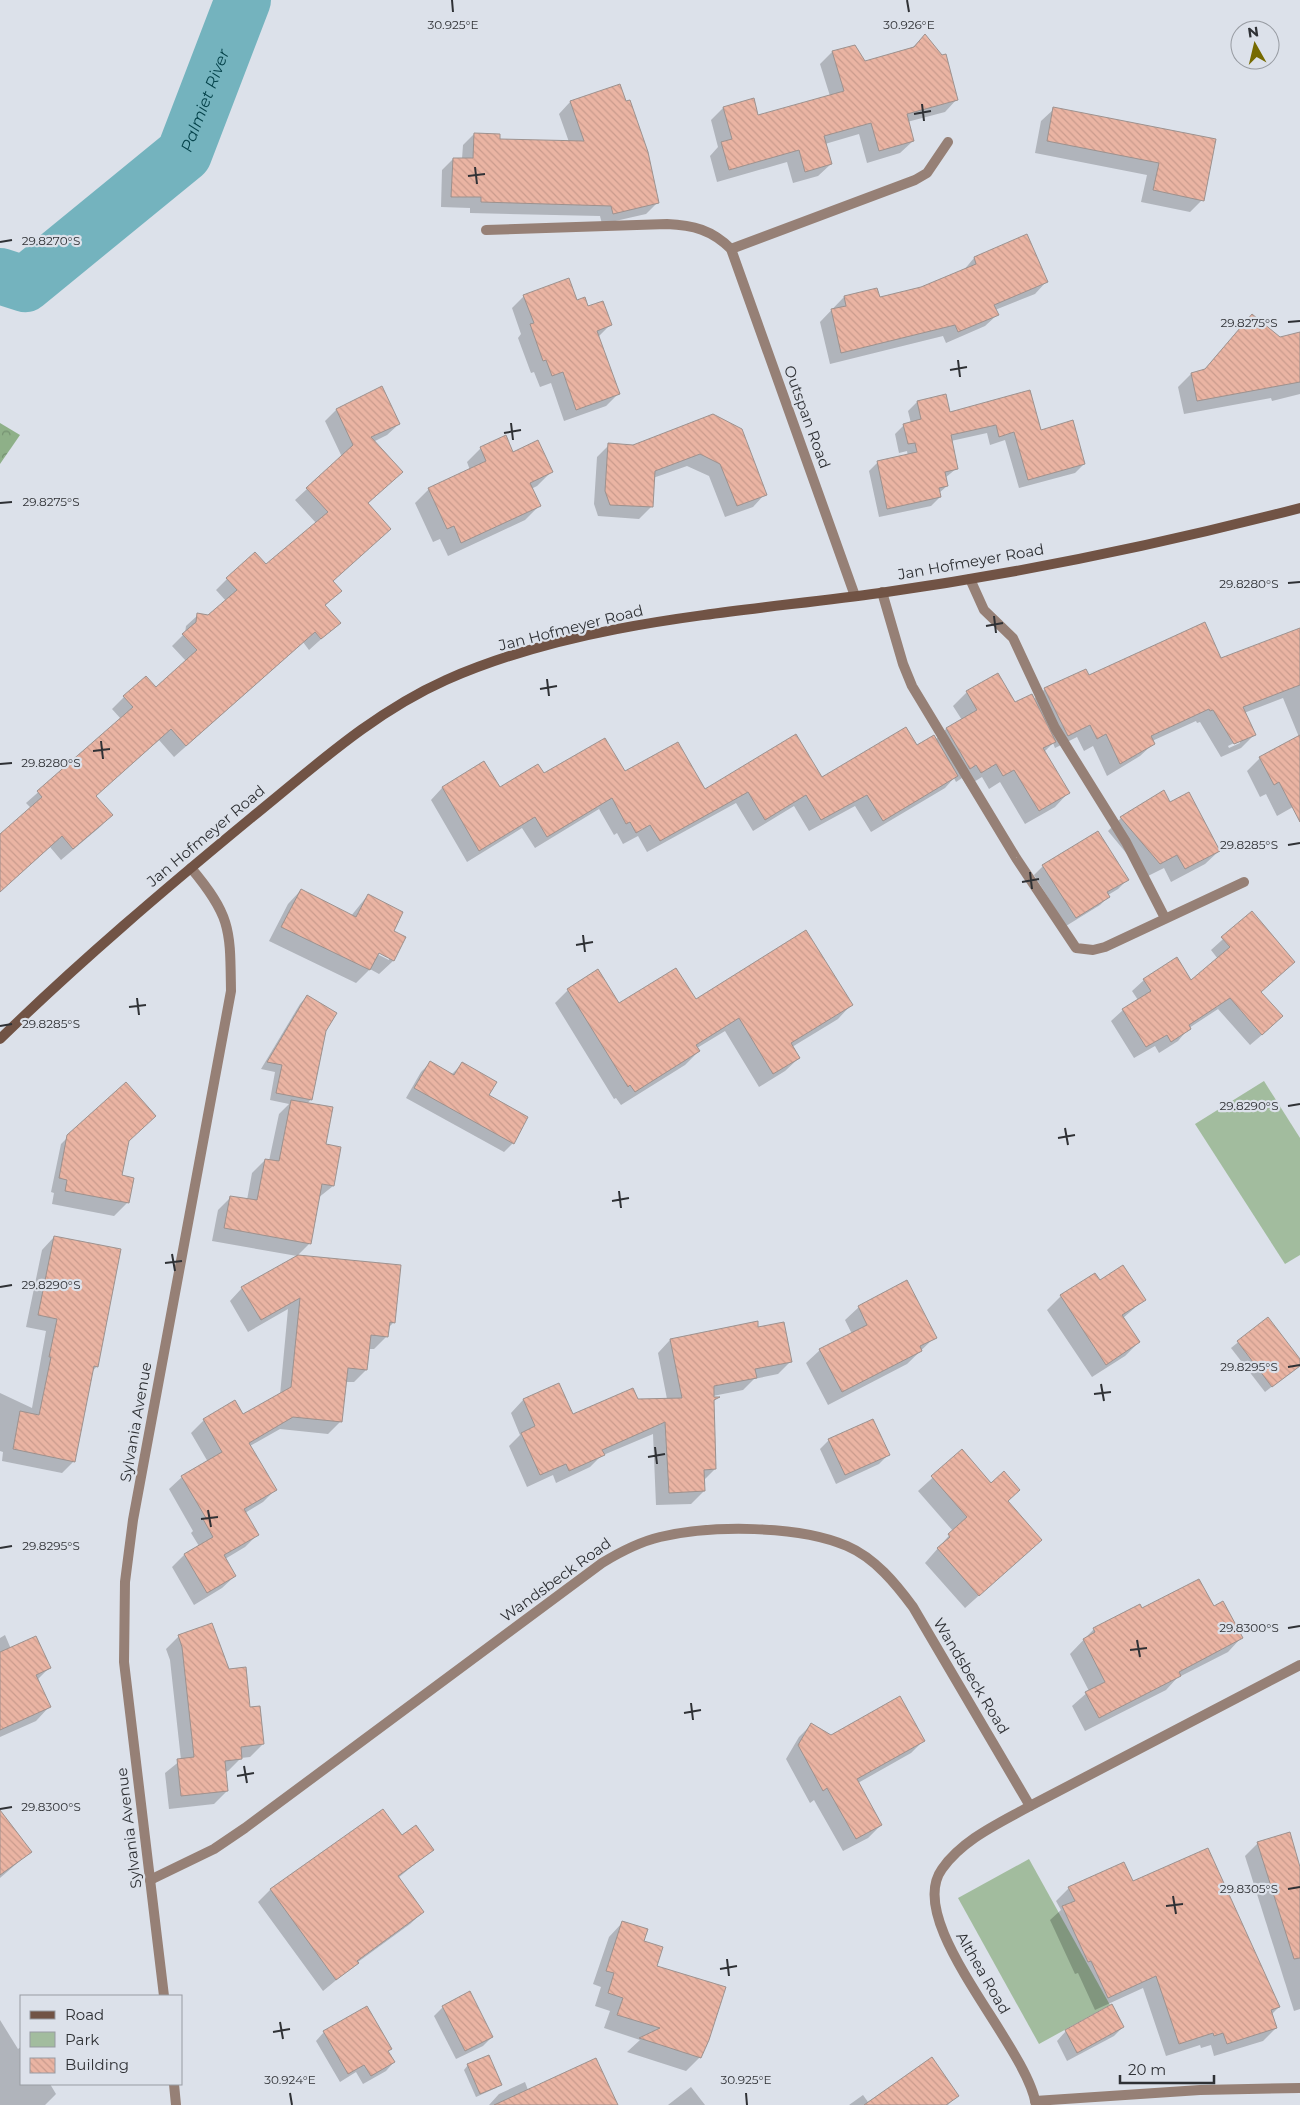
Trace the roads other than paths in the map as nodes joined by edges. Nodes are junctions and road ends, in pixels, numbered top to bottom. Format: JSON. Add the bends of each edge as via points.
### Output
{"nodes":[{"id":1,"x":948,"y":142,"type":"dead end"},
{"id":2,"x":486,"y":230,"type":"dead end"},
{"id":3,"x":731,"y":249,"type":"junction"},
{"id":4,"x":1300,"y":508,"type":"edge"},
{"id":5,"x":970,"y":579,"type":"junction"},
{"id":6,"x":882,"y":592,"type":"junction"},
{"id":7,"x":855,"y":596,"type":"junction"},
{"id":8,"x":191,"y":868,"type":"junction"},
{"id":9,"x":1244,"y":882,"type":"dead end"},
{"id":10,"x":1165,"y":918,"type":"junction"},
{"id":11,"x":0,"y":1040,"type":"edge"},
{"id":12,"x":1300,"y":1664,"type":"edge"},
{"id":13,"x":1030,"y":1806,"type":"junction"},
{"id":14,"x":150,"y":1880,"type":"junction"},
{"id":15,"x":164,"y":1995,"type":"edge"},
{"id":16,"x":174,"y":2085,"type":"edge"},
{"id":17,"x":1300,"y":2088,"type":"edge"},
{"id":18,"x":1036,"y":2103,"type":"edge"},
{"id":19,"x":176,"y":2105,"type":"edge"}],
"edges":[{"from":1,"to":3,"type":"street","via":[[927,172],[915,180]]},
{"from":2,"to":3,"type":"street","via":[[687,225],[720,237]]},
{"from":3,"to":7,"type":"street","name":"Outspan Road"},
{"from":4,"to":5,"type":"street","name":"Jan Hofmeyer Road","via":[[1132,547]]},
{"from":5,"to":6,"type":"street","name":"Jan Hofmeyer Road"},
{"from":5,"to":10,"type":"street","via":[[984,610],[1013,638],[1055,728],[1126,842]]},
{"from":6,"to":7,"type":"street","name":"Jan Hofmeyer Road"},
{"from":6,"to":10,"type":"street","via":[[912,686],[1069,940],[1076,948],[1093,950]]},
{"from":7,"to":8,"type":"street","name":"Jan Hofmeyer Road","via":[[619,628],[545,646],[446,680],[400,704],[348,738]]},
{"from":8,"to":11,"type":"street","name":"Jan Hofmeyer Road","via":[[59,982]]},
{"from":8,"to":14,"type":"street","name":"Sylvania Avenue","via":[[214,895],[225,916],[229,932],[231,992],[133,1520],[125,1582],[124,1662]]},
{"from":9,"to":10,"type":"street"},
{"from":12,"to":13,"type":"street"},
{"from":13,"to":14,"type":"street","name":"Wandsbeck Road","via":[[913,1607],[874,1563],[848,1546],[789,1532],[690,1531],[658,1537],[624,1550],[602,1563],[245,1828],[214,1849]]},
{"from":13,"to":18,"type":"street","name":"Althea Road","via":[[972,1839],[952,1856],[940,1871],[936,1903],[938,1922],[948,1947],[1024,2071]]},
{"from":14,"to":15,"type":"street","name":"Sylvania Avenue"},
{"from":16,"to":19,"type":"street"},
{"from":17,"to":18,"type":"street","via":[[1200,2090]]}]}
